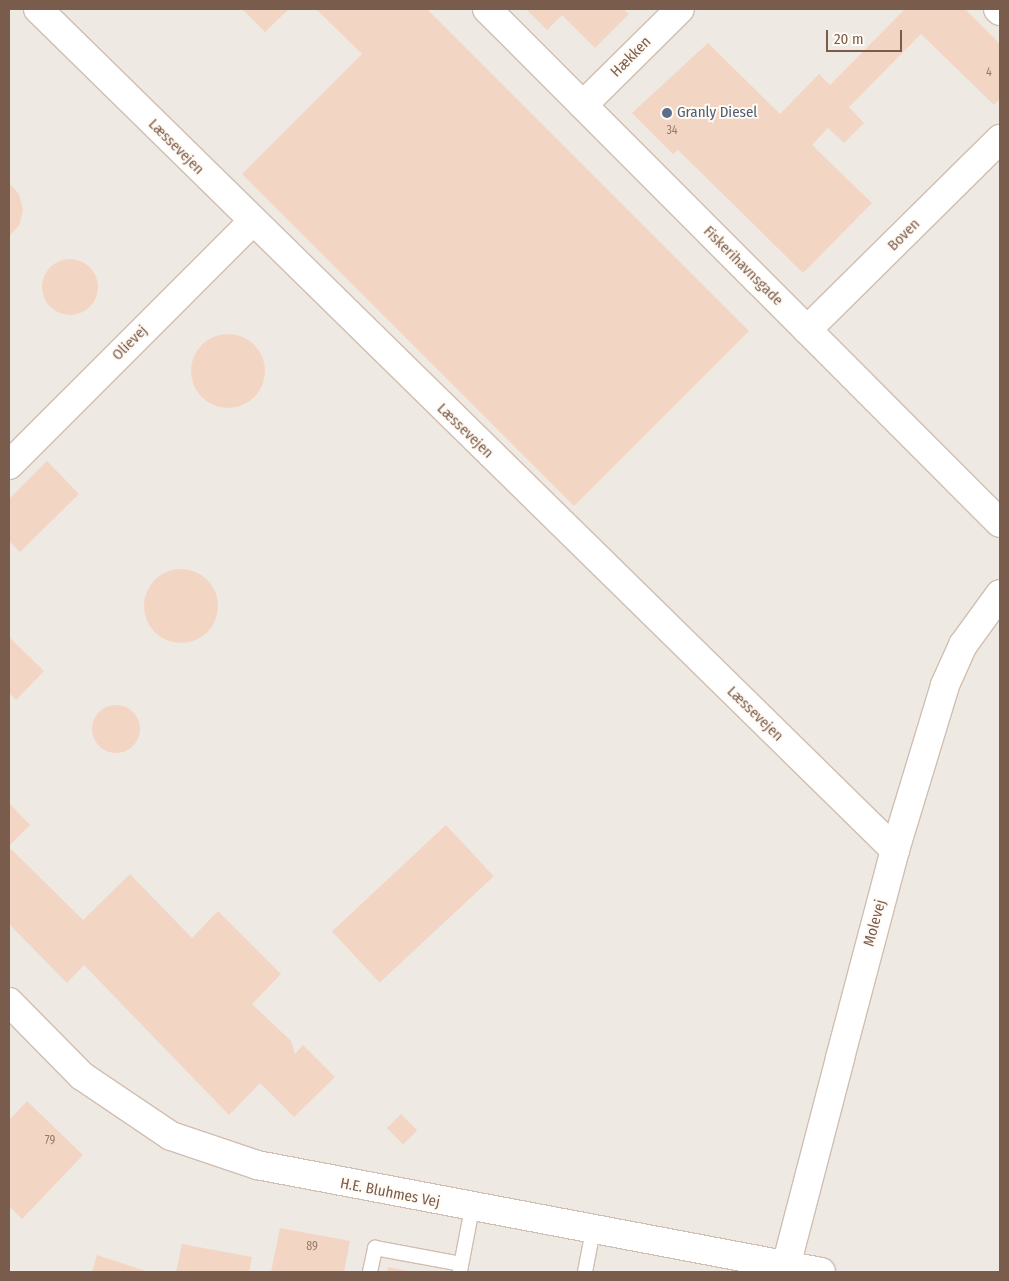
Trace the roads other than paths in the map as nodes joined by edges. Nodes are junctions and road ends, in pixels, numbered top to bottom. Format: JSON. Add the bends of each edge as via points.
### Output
{"nodes":[{"id":1,"x":38,"y":9,"type":"edge"},
{"id":2,"x":486,"y":9,"type":"edge"},
{"id":3,"x":680,"y":9,"type":"edge"},
{"id":4,"x":583,"y":105,"type":"junction"},
{"id":5,"x":1000,"y":139,"type":"edge"},
{"id":6,"x":251,"y":222,"type":"junction"},
{"id":7,"x":807,"y":330,"type":"junction"},
{"id":8,"x":9,"y":464,"type":"edge"},
{"id":9,"x":1000,"y":524,"type":"edge"},
{"id":10,"x":1000,"y":594,"type":"edge"},
{"id":11,"x":895,"y":850,"type":"junction"},
{"id":12,"x":12,"y":1011,"type":"edge"},
{"id":13,"x":472,"y":1208,"type":"junction"},
{"id":14,"x":593,"y":1230,"type":"junction"},
{"id":15,"x":461,"y":1268,"type":"edge"},
{"id":16,"x":801,"y":1270,"type":"edge"},
{"id":17,"x":370,"y":1272,"type":"edge"},
{"id":18,"x":585,"y":1272,"type":"edge"}],
"edges":[{"from":1,"to":6,"type":"street","name":"Læssevejen"},
{"from":2,"to":4,"type":"street","name":"Fiskerihavnsgade"},
{"from":3,"to":4,"type":"street","name":"Hækken"},
{"from":4,"to":7,"type":"street","name":"Fiskerihavnsgade"},
{"from":5,"to":7,"type":"street","name":"Boven"},
{"from":6,"to":8,"type":"street","name":"Olievej"},
{"from":6,"to":11,"type":"street","name":"Læssevejen"},
{"from":7,"to":9,"type":"street","name":"Fiskerihavnsgade"},
{"from":10,"to":11,"type":"street","name":"Molevej","via":[[963,645],[945,685]]},
{"from":11,"to":16,"type":"street","name":"Molevej","via":[[840,1058]]},
{"from":12,"to":13,"type":"street","name":"H.E. Bluhmes Vej","via":[[82,1076],[171,1136],[257,1165]]},
{"from":13,"to":14,"type":"street","name":"H.E. Bluhmes Vej"},
{"from":13,"to":15,"type":"lane"},
{"from":14,"to":16,"type":"street","name":"H.E. Bluhmes Vej"},
{"from":14,"to":18,"type":"lane"},
{"from":15,"to":17,"type":"lane","via":[[375,1248]]}]}
